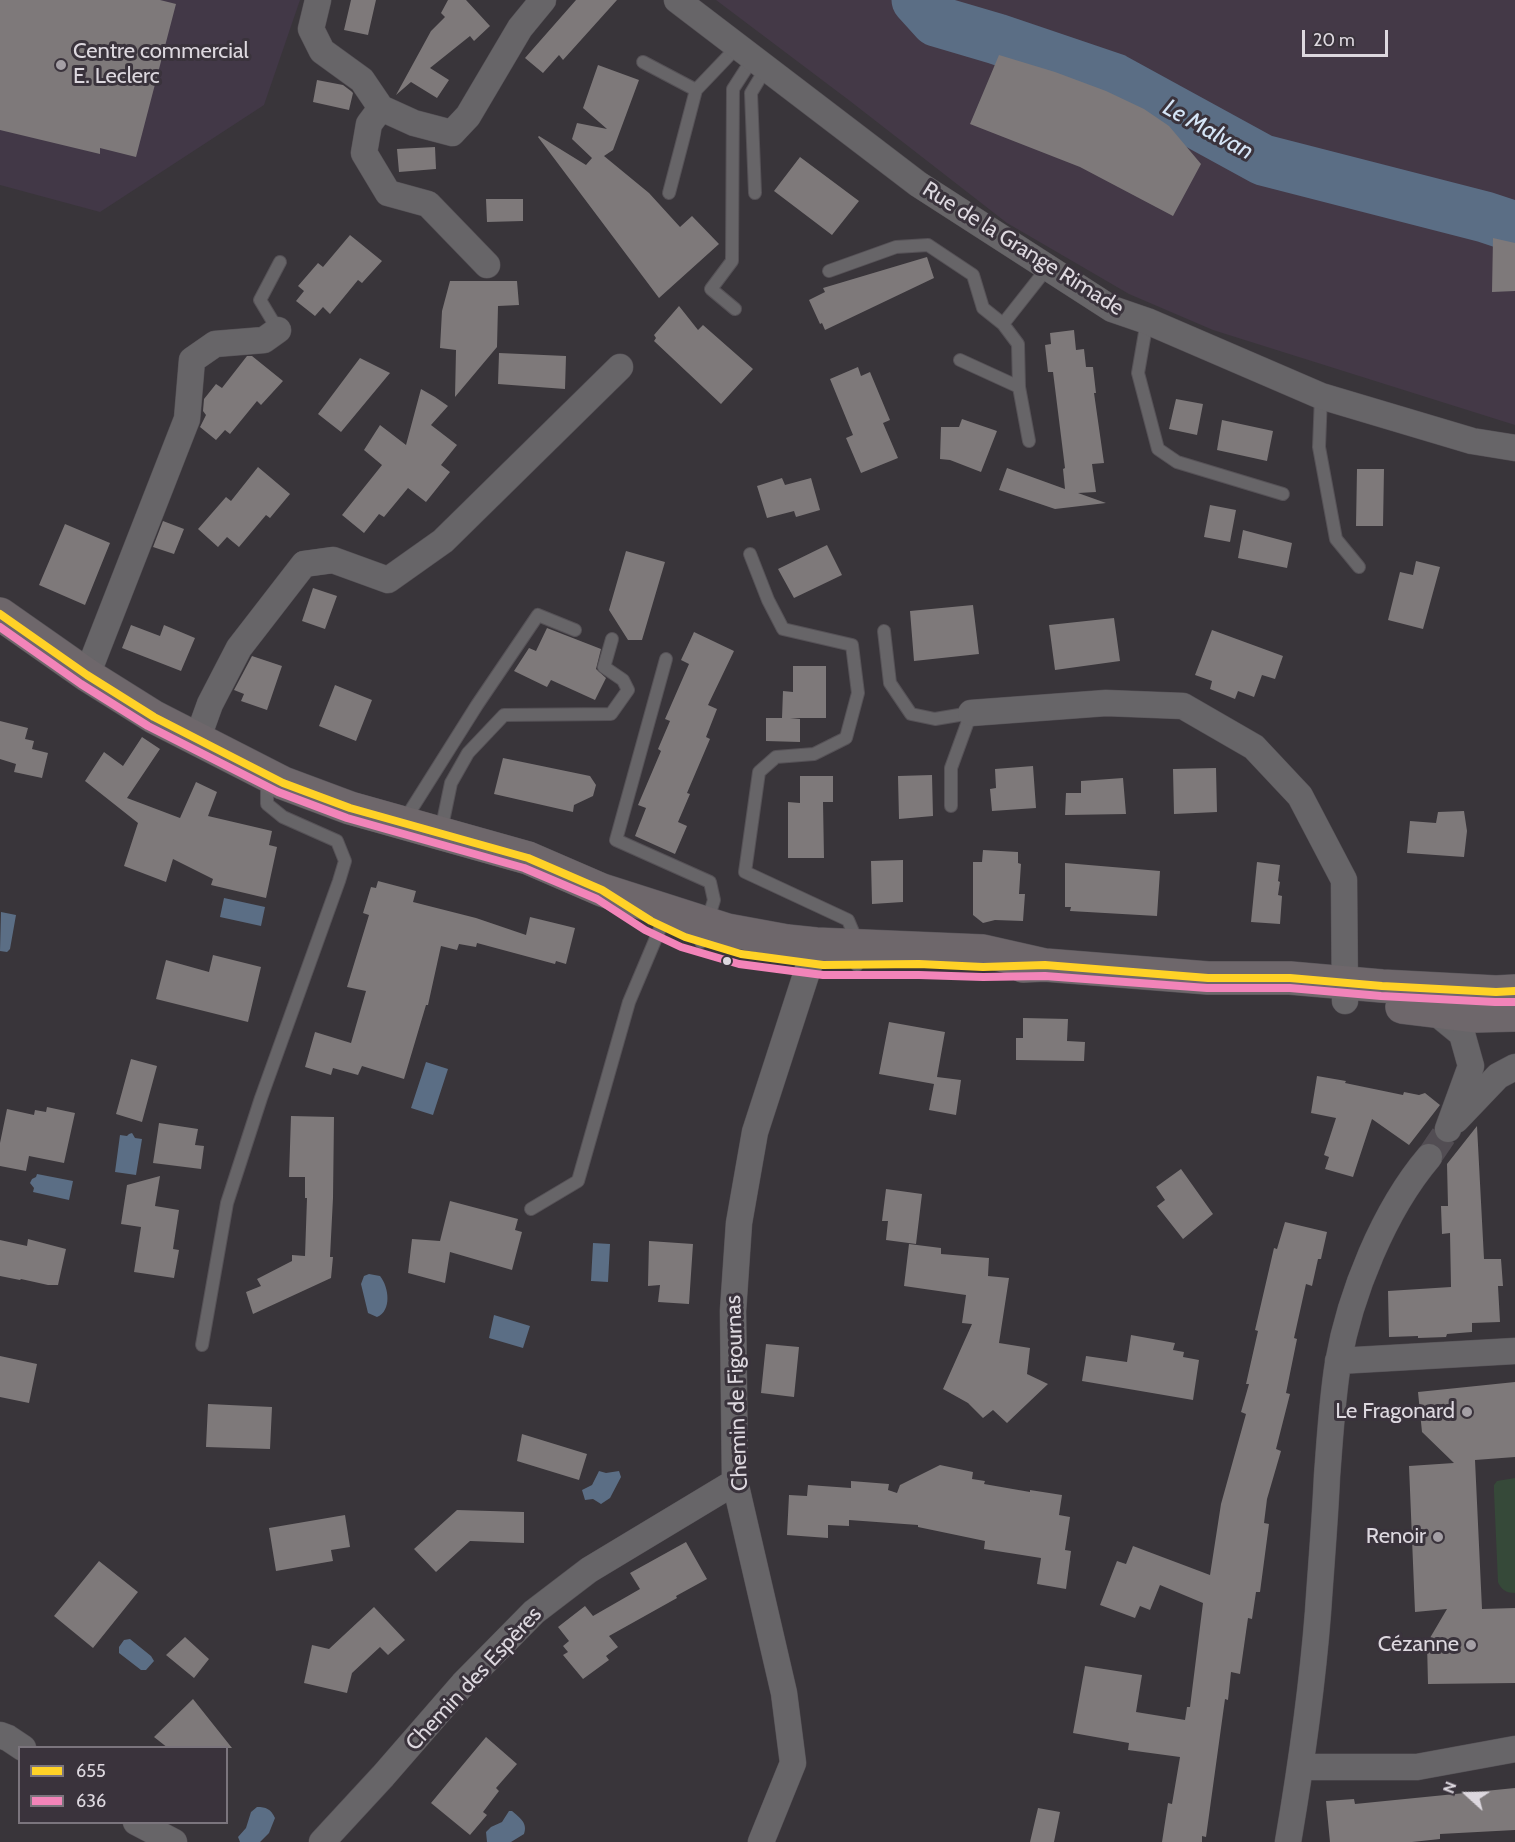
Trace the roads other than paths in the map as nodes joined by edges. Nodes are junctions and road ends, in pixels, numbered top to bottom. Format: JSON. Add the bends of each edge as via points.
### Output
{"nodes":[{"id":1,"x":318,"y":0,"type":"edge"},
{"id":2,"x":543,"y":0,"type":"edge"},
{"id":3,"x":677,"y":0,"type":"edge"},
{"id":4,"x":752,"y":57,"type":"junction"},
{"id":5,"x":642,"y":62,"type":"dead end"},
{"id":6,"x":696,"y":90,"type":"junction"},
{"id":7,"x":381,"y":108,"type":"junction"},
{"id":8,"x":669,"y":193,"type":"dead end"},
{"id":9,"x":755,"y":193,"type":"dead end"},
{"id":10,"x":280,"y":262,"type":"dead end"},
{"id":11,"x":487,"y":265,"type":"dead end"},
{"id":12,"x":1048,"y":267,"type":"junction"},
{"id":13,"x":829,"y":272,"type":"dead end"},
{"id":14,"x":735,"y":309,"type":"dead end"},
{"id":15,"x":1147,"y":321,"type":"junction"},
{"id":16,"x":1003,"y":324,"type":"junction"},
{"id":17,"x":278,"y":330,"type":"joint"},
{"id":18,"x":960,"y":360,"type":"dead end"},
{"id":19,"x":620,"y":367,"type":"dead end"},
{"id":20,"x":1019,"y":387,"type":"junction"},
{"id":21,"x":1321,"y":396,"type":"junction"},
{"id":22,"x":1029,"y":441,"type":"dead end"},
{"id":23,"x":1515,"y":448,"type":"edge"},
{"id":24,"x":1283,"y":494,"type":"dead end"},
{"id":25,"x":750,"y":554,"type":"dead end"},
{"id":26,"x":1359,"y":567,"type":"dead end"},
{"id":27,"x":3,"y":615,"type":"edge"},
{"id":28,"x":575,"y":630,"type":"dead end"},
{"id":29,"x":884,"y":631,"type":"dead end"},
{"id":30,"x":612,"y":639,"type":"dead end"},
{"id":31,"x":666,"y":658,"type":"dead end"},
{"id":32,"x":87,"y":675,"type":"junction"},
{"id":33,"x":971,"y":713,"type":"junction"},
{"id":34,"x":197,"y":740,"type":"junction"},
{"id":35,"x":267,"y":775,"type":"junction"},
{"id":36,"x":951,"y":806,"type":"dead end"},
{"id":37,"x":404,"y":822,"type":"junction"},
{"id":38,"x":441,"y":832,"type":"junction"},
{"id":39,"x":664,"y":918,"type":"junction"},
{"id":40,"x":703,"y":933,"type":"junction"},
{"id":41,"x":813,"y":954,"type":"junction"},
{"id":42,"x":858,"y":955,"type":"junction"},
{"id":43,"x":1515,"y":991,"type":"edge"},
{"id":44,"x":1346,"y":992,"type":"junction"},
{"id":45,"x":1434,"y":1011,"type":"junction"},
{"id":46,"x":1515,"y":1015,"type":"edge"},
{"id":47,"x":1515,"y":1067,"type":"edge"},
{"id":48,"x":1429,"y":1156,"type":"tunnel mouth"},
{"id":49,"x":531,"y":1209,"type":"dead end"},
{"id":50,"x":202,"y":1345,"type":"dead end"},
{"id":51,"x":1515,"y":1351,"type":"edge"},
{"id":52,"x":1338,"y":1361,"type":"junction"},
{"id":53,"x":735,"y":1482,"type":"junction"},
{"id":54,"x":0,"y":1735,"type":"edge"},
{"id":55,"x":20,"y":1746,"type":"edge"},
{"id":56,"x":1515,"y":1749,"type":"edge"},
{"id":57,"x":1300,"y":1767,"type":"junction"},
{"id":58,"x":140,"y":1824,"type":"edge"},
{"id":59,"x":174,"y":1842,"type":"edge"},
{"id":60,"x":322,"y":1842,"type":"edge"},
{"id":61,"x":761,"y":1842,"type":"edge"},
{"id":62,"x":1288,"y":1842,"type":"edge"}],
"edges":[{"from":1,"to":7,"type":"street","via":[[310,29],[322,51],[362,80]]},
{"from":2,"to":7,"type":"street","via":[[520,28],[468,116],[452,133],[414,123]]},
{"from":3,"to":4,"type":"street","name":"Rue de la Grange Rimade"},
{"from":4,"to":6,"type":"lane"},
{"from":4,"to":9,"type":"lane"},
{"from":4,"to":12,"type":"street","name":"Rue de la Grange Rimade","via":[[918,184]]},
{"from":4,"to":14,"type":"lane","via":[[733,90],[732,261],[711,289]]},
{"from":5,"to":6,"type":"lane"},
{"from":6,"to":8,"type":"lane"},
{"from":7,"to":11,"type":"street","via":[[369,124],[364,153],[388,193],[429,204]]},
{"from":10,"to":17,"type":"lane","via":[[260,300]]},
{"from":12,"to":15,"type":"street","name":"Rue de la Grange Rimade","via":[[1112,309]]},
{"from":12,"to":16,"type":"lane"},
{"from":13,"to":16,"type":"lane","via":[[896,247],[928,245],[973,275],[983,308]]},
{"from":15,"to":21,"type":"street","name":"Rue de la Grange Rimade"},
{"from":15,"to":24,"type":"lane","via":[[1138,373],[1158,449],[1177,462]]},
{"from":16,"to":20,"type":"lane","via":[[1018,344]]},
{"from":17,"to":32,"type":"street","via":[[264,340],[215,344],[192,360],[187,419]]},
{"from":18,"to":20,"type":"lane"},
{"from":19,"to":34,"type":"street","via":[[443,541],[388,580],[333,560],[304,564],[239,648],[210,704]]},
{"from":20,"to":22,"type":"lane"},
{"from":21,"to":23,"type":"street","name":"Rue de la Grange Rimade","via":[[1472,441]]},
{"from":21,"to":26,"type":"lane","via":[[1319,447],[1336,539]]},
{"from":25,"to":42,"type":"lane","via":[[783,629],[852,645],[858,693],[846,738],[814,754],[776,757],[759,772],[745,872],[848,920]]},
{"from":27,"to":32,"type":"main road"},
{"from":28,"to":37,"type":"lane","via":[[538,615]]},
{"from":29,"to":33,"type":"lane","via":[[890,683],[911,714],[935,719]]},
{"from":30,"to":38,"type":"lane","via":[[604,667],[623,680],[628,690],[611,714],[504,716],[468,753],[451,783]]},
{"from":31,"to":40,"type":"lane","via":[[616,840],[710,882],[714,900]]},
{"from":32,"to":34,"type":"main road"},
{"from":33,"to":36,"type":"lane","via":[[951,768]]},
{"from":33,"to":44,"type":"street","via":[[1106,703],[1183,706],[1254,747],[1300,796],[1344,880]]},
{"from":34,"to":35,"type":"main road"},
{"from":35,"to":37,"type":"main road","via":[[350,808]]},
{"from":35,"to":50,"type":"lane","via":[[267,804],[283,817],[338,841],[345,861],[227,1203]]},
{"from":37,"to":38,"type":"main road"},
{"from":38,"to":39,"type":"main road","via":[[528,858]]},
{"from":39,"to":40,"type":"main road"},
{"from":39,"to":49,"type":"lane","via":[[628,1002],[578,1181]]},
{"from":40,"to":41,"type":"main road","via":[[727,930]]},
{"from":41,"to":42,"type":"main road"},
{"from":41,"to":53,"type":"street","name":"Chemin de Figournas","via":[[755,1132],[739,1222],[733,1311]]},
{"from":42,"to":44,"type":"main road","via":[[919,964],[1045,965],[1208,978],[1288,994]]},
{"from":43,"to":44,"type":"main road"},
{"from":44,"to":45,"type":"main road"},
{"from":45,"to":46,"type":"main road"},
{"from":45,"to":47,"type":"street","via":[[1462,1034],[1471,1066],[1448,1129],[1498,1076]]},
{"from":48,"to":52,"type":"street","via":[[1392,1208],[1350,1311]]},
{"from":51,"to":52,"type":"street"},
{"from":52,"to":57,"type":"street","via":[[1317,1626]]},
{"from":53,"to":60,"type":"street","name":"Chemin des Espères","via":[[589,1570],[534,1612],[463,1684]]},
{"from":53,"to":61,"type":"street","name":"Chemin de Figournas","via":[[784,1693],[793,1763]]},
{"from":54,"to":55,"type":"street"},
{"from":56,"to":57,"type":"street","via":[[1417,1767]]},
{"from":57,"to":62,"type":"street"},
{"from":58,"to":59,"type":"street"}]}
